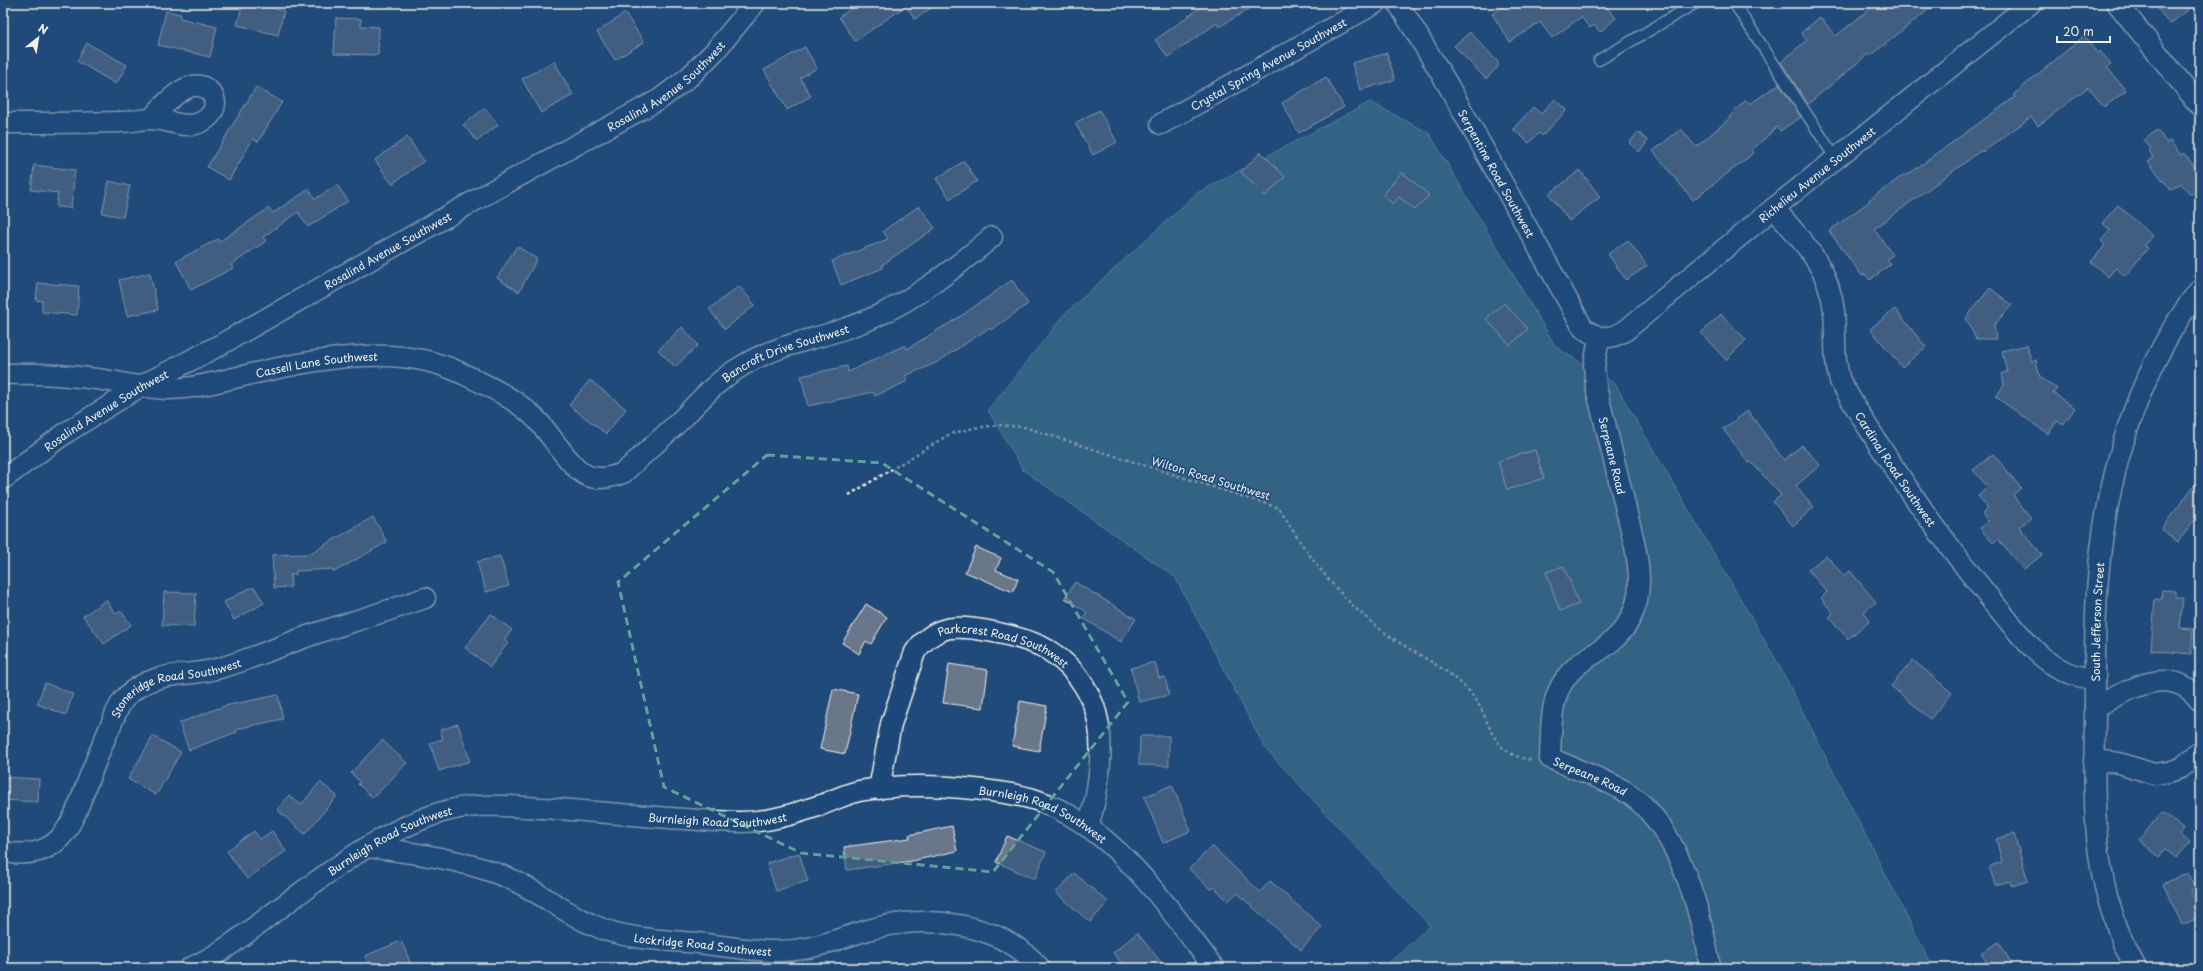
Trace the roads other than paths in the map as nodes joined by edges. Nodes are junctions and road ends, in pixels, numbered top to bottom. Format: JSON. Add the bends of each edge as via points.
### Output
{"nodes":[{"id":1,"x":755,"y":3,"type":"edge"},
{"id":2,"x":1376,"y":3,"type":"edge"},
{"id":3,"x":1398,"y":3,"type":"edge"},
{"id":4,"x":1696,"y":3,"type":"edge"},
{"id":5,"x":1734,"y":3,"type":"edge"},
{"id":6,"x":2031,"y":3,"type":"edge"},
{"id":7,"x":2117,"y":3,"type":"edge"},
{"id":8,"x":1599,"y":60,"type":"dead end"},
{"id":9,"x":2200,"y":106,"type":"edge"},
{"id":10,"x":151,"y":119,"type":"dead end"},
{"id":11,"x":3,"y":123,"type":"edge"},
{"id":12,"x":1161,"y":124,"type":"dead end"},
{"id":13,"x":1836,"y":159,"type":"junction"},
{"id":14,"x":1774,"y":208,"type":"junction"},
{"id":15,"x":992,"y":237,"type":"dead end"},
{"id":16,"x":2200,"y":289,"type":"edge"},
{"id":17,"x":1599,"y":338,"type":"junction"},
{"id":18,"x":3,"y":374,"type":"edge"},
{"id":19,"x":141,"y":386,"type":"junction"},
{"id":20,"x":591,"y":477,"type":"joint"},
{"id":21,"x":3,"y":479,"type":"edge"},
{"id":22,"x":426,"y":598,"type":"dead end"},
{"id":23,"x":2095,"y":680,"type":"junction"},
{"id":24,"x":2200,"y":701,"type":"edge"},
{"id":25,"x":2095,"y":707,"type":"junction"},
{"id":26,"x":2200,"y":752,"type":"edge"},
{"id":27,"x":2094,"y":760,"type":"junction"},
{"id":28,"x":879,"y":789,"type":"junction"},
{"id":29,"x":1088,"y":827,"type":"junction"},
{"id":30,"x":368,"y":847,"type":"junction"},
{"id":31,"x":3,"y":852,"type":"edge"},
{"id":32,"x":190,"y":968,"type":"edge"},
{"id":33,"x":1040,"y":968,"type":"edge"},
{"id":34,"x":1214,"y":968,"type":"edge"},
{"id":35,"x":1710,"y":968,"type":"edge"},
{"id":36,"x":2136,"y":968,"type":"edge"}],
"edges":[{"from":1,"to":19,"type":"street","name":"Rosalind Avenue Southwest","via":[[714,52],[660,99],[220,345]]},
{"from":2,"to":12,"type":"street","name":"Crystal Spring Avenue Southwest"},
{"from":3,"to":17,"type":"street","name":"Serpentine Road Southwest","via":[[1448,85],[1582,328]]},
{"from":4,"to":8,"type":"lane"},
{"from":5,"to":13,"type":"lane"},
{"from":6,"to":13,"type":"street","name":"Richelieu Avenue Southwest"},
{"from":7,"to":9,"type":"street"},
{"from":10,"to":11,"type":"street"},
{"from":13,"to":14,"type":"street","name":"Richelieu Avenue Southwest"},
{"from":14,"to":17,"type":"street","name":"Richelieu Avenue Southwest","via":[[1626,330],[1617,336]]},
{"from":14,"to":23,"type":"street","name":"Cardinal Road Southwest","via":[[1816,258],[1824,272],[1831,292],[1835,363],[1840,381],[1945,542],[2039,654],[2072,675]]},
{"from":15,"to":20,"type":"street","name":"Bancroft Drive Southwest","via":[[922,292],[882,314],[847,328],[779,348],[740,366],[717,384],[623,473],[610,478]]},
{"from":16,"to":23,"type":"street","name":"South Jefferson Street","via":[[2175,324],[2153,367],[2134,413],[2109,499],[2101,548]]},
{"from":17,"to":35,"type":"street","name":"Serpeane Road","via":[[1594,366],[1596,387],[1639,567],[1637,601],[1620,635],[1606,648],[1576,667],[1558,691],[1552,707],[1550,758],[1623,790],[1657,819],[1671,842],[1686,878]]},
{"from":18,"to":19,"type":"street","name":"Cassell Lane Southwest","via":[[96,379]]},
{"from":19,"to":20,"type":"street","name":"Cassell Lane Southwest","via":[[166,389],[194,387],[290,366],[368,356],[396,355],[417,358],[459,372],[513,401],[538,422],[574,466]]},
{"from":19,"to":21,"type":"street","name":"Rosalind Avenue Southwest","via":[[67,432]]},
{"from":22,"to":31,"type":"street","name":"Stoneridge Road Southwest","via":[[314,634],[218,669],[187,675],[155,677],[140,684],[119,705],[100,748],[73,823],[64,835],[49,847],[35,853],[19,855]]},
{"from":23,"to":25,"type":"street","name":"South Jefferson Street"},
{"from":24,"to":25,"type":"street","via":[[2183,685],[2169,681],[2152,681]]},
{"from":25,"to":27,"type":"street","name":"South Jefferson Street"},
{"from":26,"to":27,"type":"street","via":[[2180,768],[2154,774],[2119,763]]},
{"from":27,"to":36,"type":"street","name":"South Jefferson Street","via":[[2096,838],[2102,877],[2112,914]]},
{"from":28,"to":29,"type":"street","name":"Burnleigh Road Southwest","via":[[907,785],[951,786],[994,791],[1036,800]]},
{"from":28,"to":29,"type":"street","name":"Parkcrest Road Southwest","via":[[891,724],[915,652],[933,634],[944,629],[964,628],[1024,639],[1048,650],[1068,666],[1082,682],[1092,700],[1100,745],[1100,775]]},
{"from":28,"to":30,"type":"street","name":"Burnleigh Road Southwest","via":[[856,792],[796,814],[769,820],[741,822],[509,805],[475,806],[441,812],[415,822]]},
{"from":29,"to":34,"type":"street","name":"Burnleigh Road Southwest","via":[[1110,844],[1132,867],[1170,910]]},
{"from":30,"to":32,"type":"street","name":"Burnleigh Road Southwest","via":[[230,945]]},
{"from":30,"to":33,"type":"street","name":"Lockridge Road Southwest","via":[[436,856],[472,865],[534,891],[593,925],[628,936],[771,951],[799,950],[827,945],[868,930],[896,924],[946,923],[973,928],[1000,938]]}]}
